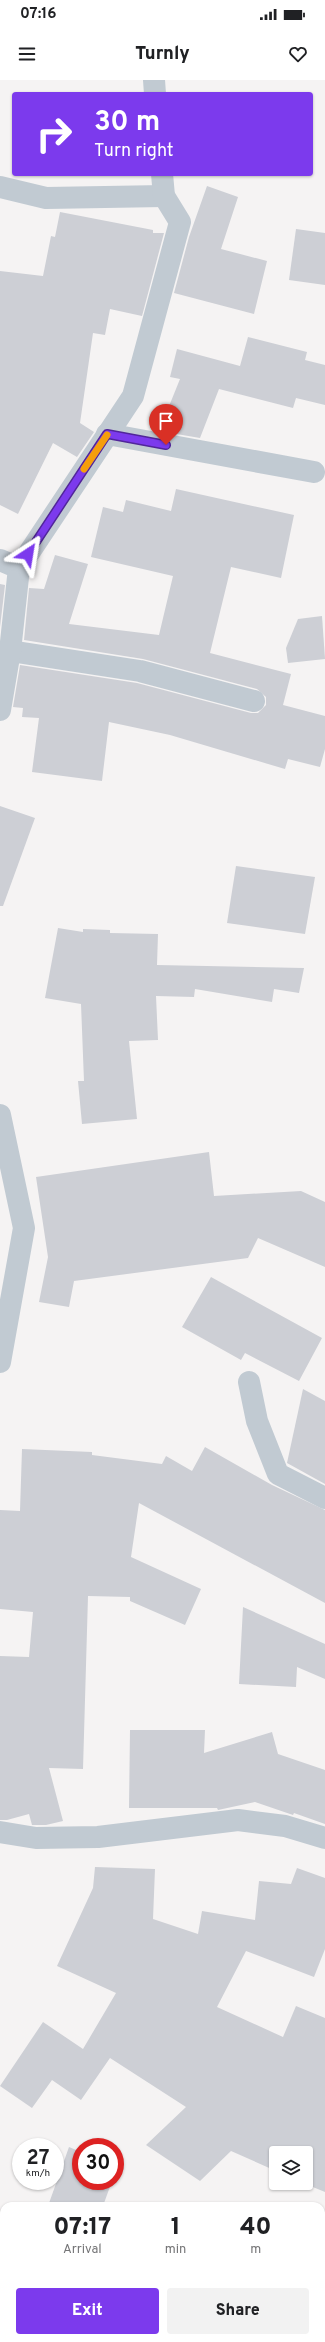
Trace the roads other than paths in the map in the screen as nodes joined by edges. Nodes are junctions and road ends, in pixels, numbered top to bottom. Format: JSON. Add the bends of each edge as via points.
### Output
{"nodes":[{"id":1,"x":154,"y":80,"type":"edge"},
{"id":2,"x":155,"y":92,"type":"edge"},
{"id":3,"x":162,"y":176,"type":"edge"},
{"id":4,"x":0,"y":187,"type":"edge"},
{"id":5,"x":164,"y":196,"type":"junction"},
{"id":6,"x":107,"y":434,"type":"junction"},
{"id":7,"x":314,"y":472,"type":"dead end"},
{"id":8,"x":9,"y":564,"type":"edge"},
{"id":9,"x":10,"y":651,"type":"junction"},
{"id":10,"x":254,"y":701,"type":"dead end"},
{"id":11,"x":0,"y":710,"type":"edge"},
{"id":12,"x":0,"y":1115,"type":"edge"},
{"id":13,"x":0,"y":1362,"type":"edge"},
{"id":14,"x":249,"y":1382,"type":"dead end"},
{"id":15,"x":325,"y":1498,"type":"edge"},
{"id":16,"x":0,"y":1832,"type":"edge"},
{"id":17,"x":325,"y":1838,"type":"edge"}],
"edges":[{"from":1,"to":2,"type":"street"},
{"from":3,"to":5,"type":"street"},
{"from":4,"to":5,"type":"street","via":[[46,198]]},
{"from":5,"to":6,"type":"street","via":[[180,222],[133,396]]},
{"from":6,"to":7,"type":"street"},
{"from":6,"to":8,"type":"street"},
{"from":8,"to":9,"type":"street"},
{"from":9,"to":10,"type":"street","via":[[140,671]]},
{"from":9,"to":11,"type":"street"},
{"from":12,"to":13,"type":"street","via":[[24,1228]]},
{"from":14,"to":15,"type":"street","via":[[257,1421],[278,1474]]},
{"from":16,"to":17,"type":"street","via":[[36,1838],[98,1836],[238,1820],[285,1826]]}]}
